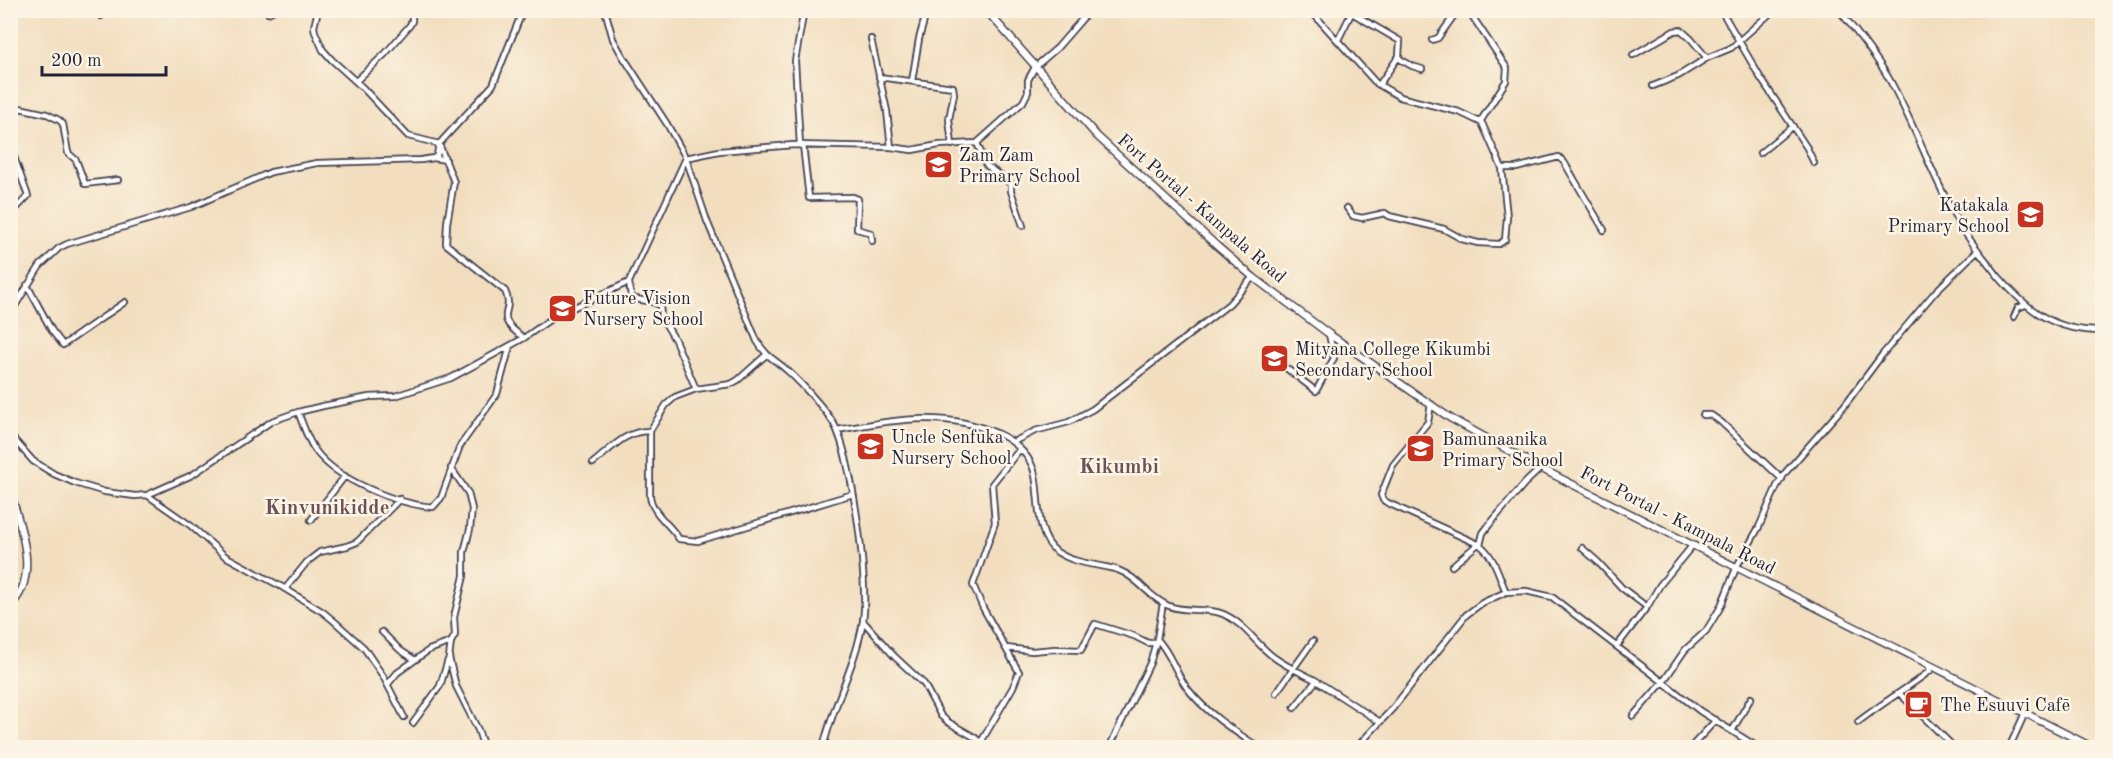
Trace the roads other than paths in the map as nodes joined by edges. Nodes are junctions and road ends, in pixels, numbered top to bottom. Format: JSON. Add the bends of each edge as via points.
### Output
{"nodes":[{"id":1,"x":108,"y":10,"type":"edge"},
{"id":2,"x":274,"y":10,"type":"edge"},
{"id":3,"x":318,"y":10,"type":"edge"},
{"id":4,"x":412,"y":10,"type":"edge"},
{"id":5,"x":523,"y":10,"type":"edge"},
{"id":6,"x":605,"y":10,"type":"edge"},
{"id":7,"x":804,"y":10,"type":"edge"},
{"id":8,"x":927,"y":10,"type":"edge"},
{"id":9,"x":986,"y":10,"type":"edge"},
{"id":10,"x":1090,"y":10,"type":"edge"},
{"id":11,"x":1458,"y":10,"type":"edge"},
{"id":12,"x":1468,"y":10,"type":"edge"},
{"id":13,"x":1721,"y":10,"type":"edge"},
{"id":14,"x":1774,"y":10,"type":"edge"},
{"id":15,"x":1839,"y":10,"type":"edge"},
{"id":16,"x":1311,"y":11,"type":"edge"},
{"id":17,"x":1353,"y":12,"type":"edge"},
{"id":18,"x":268,"y":13,"type":"dead end"},
{"id":19,"x":101,"y":16,"type":"dead end"},
{"id":20,"x":871,"y":39,"type":"dead end"},
{"id":21,"x":1338,"y":40,"type":"junction"},
{"id":22,"x":1432,"y":40,"type":"dead end"},
{"id":23,"x":1740,"y":41,"type":"junction"},
{"id":24,"x":1633,"y":55,"type":"dead end"},
{"id":25,"x":1398,"y":58,"type":"junction"},
{"id":26,"x":1707,"y":58,"type":"junction"},
{"id":27,"x":1035,"y":67,"type":"junction"},
{"id":28,"x":1422,"y":69,"type":"dead end"},
{"id":29,"x":879,"y":77,"type":"junction"},
{"id":30,"x":356,"y":81,"type":"junction"},
{"id":31,"x":912,"y":81,"type":"junction"},
{"id":32,"x":1379,"y":85,"type":"junction"},
{"id":33,"x":1653,"y":86,"type":"dead end"},
{"id":34,"x":10,"y":106,"type":"edge"},
{"id":35,"x":1480,"y":122,"type":"junction"},
{"id":36,"x":1793,"y":126,"type":"junction"},
{"id":37,"x":977,"y":143,"type":"junction"},
{"id":38,"x":439,"y":144,"type":"junction"},
{"id":39,"x":802,"y":145,"type":"junction"},
{"id":40,"x":952,"y":145,"type":"junction"},
{"id":41,"x":891,"y":147,"type":"junction"},
{"id":42,"x":1760,"y":153,"type":"dead end"},
{"id":43,"x":13,"y":154,"type":"dead end"},
{"id":44,"x":434,"y":158,"type":"junction"},
{"id":45,"x":686,"y":158,"type":"junction"},
{"id":46,"x":446,"y":160,"type":"junction"},
{"id":47,"x":1814,"y":163,"type":"dead end"},
{"id":48,"x":1502,"y":168,"type":"junction"},
{"id":49,"x":118,"y":180,"type":"dead end"},
{"id":50,"x":1347,"y":208,"type":"dead end"},
{"id":51,"x":10,"y":215,"type":"edge"},
{"id":52,"x":1023,"y":226,"type":"dead end"},
{"id":53,"x":1604,"y":230,"type":"dead end"},
{"id":54,"x":872,"y":242,"type":"dead end"},
{"id":55,"x":1977,"y":251,"type":"junction"},
{"id":56,"x":1253,"y":277,"type":"junction"},
{"id":57,"x":629,"y":282,"type":"junction"},
{"id":58,"x":27,"y":285,"type":"junction"},
{"id":59,"x":125,"y":302,"type":"dead end"},
{"id":60,"x":2025,"y":305,"type":"junction"},
{"id":61,"x":10,"y":314,"type":"edge"},
{"id":62,"x":2014,"y":317,"type":"dead end"},
{"id":63,"x":2103,"y":331,"type":"edge"},
{"id":64,"x":1329,"y":334,"type":"junction"},
{"id":65,"x":524,"y":338,"type":"junction"},
{"id":66,"x":510,"y":346,"type":"junction"},
{"id":67,"x":766,"y":355,"type":"junction"},
{"id":68,"x":1286,"y":368,"type":"dead end"},
{"id":69,"x":696,"y":389,"type":"junction"},
{"id":70,"x":1431,"y":404,"type":"junction"},
{"id":71,"x":298,"y":412,"type":"junction"},
{"id":72,"x":1703,"y":415,"type":"dead end"},
{"id":73,"x":837,"y":430,"type":"junction"},
{"id":74,"x":650,"y":431,"type":"junction"},
{"id":75,"x":10,"y":435,"type":"edge"},
{"id":76,"x":1013,"y":442,"type":"junction"},
{"id":77,"x":1020,"y":449,"type":"junction"},
{"id":78,"x":593,"y":463,"type":"dead end"},
{"id":79,"x":451,"y":468,"type":"junction"},
{"id":80,"x":1541,"y":468,"type":"junction"},
{"id":81,"x":345,"y":476,"type":"junction"},
{"id":82,"x":1782,"y":479,"type":"junction"},
{"id":83,"x":10,"y":491,"type":"edge"},
{"id":84,"x":853,"y":494,"type":"junction"},
{"id":85,"x":147,"y":495,"type":"junction"},
{"id":86,"x":400,"y":499,"type":"junction"},
{"id":87,"x":311,"y":520,"type":"dead end"},
{"id":88,"x":1479,"y":545,"type":"junction"},
{"id":89,"x":1692,"y":546,"type":"junction"},
{"id":90,"x":1582,"y":548,"type":"dead end"},
{"id":91,"x":1452,"y":566,"type":"dead end"},
{"id":92,"x":1737,"y":566,"type":"junction"},
{"id":93,"x":285,"y":589,"type":"junction"},
{"id":94,"x":1506,"y":592,"type":"junction"},
{"id":95,"x":1163,"y":603,"type":"junction"},
{"id":96,"x":10,"y":606,"type":"edge"},
{"id":97,"x":1647,"y":607,"type":"junction"},
{"id":98,"x":863,"y":621,"type":"junction"},
{"id":99,"x":382,"y":632,"type":"dead end"},
{"id":100,"x":1156,"y":641,"type":"junction"},
{"id":101,"x":1313,"y":641,"type":"dead end"},
{"id":102,"x":451,"y":642,"type":"junction"},
{"id":103,"x":1617,"y":646,"type":"junction"},
{"id":104,"x":1006,"y":648,"type":"junction"},
{"id":105,"x":449,"y":658,"type":"junction"},
{"id":106,"x":415,"y":660,"type":"junction"},
{"id":107,"x":1928,"y":664,"type":"junction"},
{"id":108,"x":1294,"y":668,"type":"junction"},
{"id":109,"x":1316,"y":681,"type":"junction"},
{"id":110,"x":1663,"y":682,"type":"junction"},
{"id":111,"x":388,"y":684,"type":"junction"},
{"id":112,"x":1276,"y":693,"type":"dead end"},
{"id":113,"x":1900,"y":694,"type":"junction"},
{"id":114,"x":1751,"y":698,"type":"dead end"},
{"id":115,"x":1294,"y":708,"type":"dead end"},
{"id":116,"x":2025,"y":713,"type":"junction"},
{"id":117,"x":1633,"y":716,"type":"dead end"},
{"id":118,"x":404,"y":717,"type":"dead end"},
{"id":119,"x":1716,"y":720,"type":"junction"},
{"id":120,"x":1380,"y":722,"type":"junction"},
{"id":121,"x":1858,"y":722,"type":"dead end"},
{"id":122,"x":413,"y":723,"type":"dead end"},
{"id":123,"x":1732,"y":731,"type":"junction"},
{"id":124,"x":981,"y":742,"type":"junction"},
{"id":125,"x":2083,"y":745,"type":"edge"},
{"id":126,"x":484,"y":747,"type":"edge"},
{"id":127,"x":823,"y":747,"type":"edge"},
{"id":128,"x":988,"y":747,"type":"edge"},
{"id":129,"x":1109,"y":747,"type":"edge"},
{"id":130,"x":1260,"y":747,"type":"edge"},
{"id":131,"x":1356,"y":747,"type":"edge"},
{"id":132,"x":1690,"y":747,"type":"edge"},
{"id":133,"x":1760,"y":747,"type":"edge"},
{"id":134,"x":1955,"y":747,"type":"edge"},
{"id":135,"x":2008,"y":747,"type":"edge"},
{"id":136,"x":2094,"y":747,"type":"edge"}],
"edges":[{"from":1,"to":19,"type":"street"},
{"from":2,"to":18,"type":"street"},
{"from":3,"to":30,"type":"street","via":[[314,27],[323,50]]},
{"from":4,"to":30,"type":"street","via":[[410,25]]},
{"from":5,"to":38,"type":"street","via":[[493,85]]},
{"from":6,"to":45,"type":"street","via":[[613,39]]},
{"from":7,"to":39,"type":"street","via":[[795,61]]},
{"from":8,"to":31,"type":"street"},
{"from":9,"to":27,"type":"main road","name":"Fort Portal - Kampala Road"},
{"from":10,"to":27,"type":"street"},
{"from":11,"to":22,"type":"street","via":[[1438,38]]},
{"from":12,"to":35,"type":"street","via":[[1507,68],[1506,81]]},
{"from":13,"to":23,"type":"street"},
{"from":14,"to":23,"type":"street"},
{"from":15,"to":55,"type":"street","via":[[1888,77]]},
{"from":16,"to":21,"type":"street"},
{"from":17,"to":21,"type":"street"},
{"from":17,"to":25,"type":"street","via":[[1400,41]]},
{"from":20,"to":29,"type":"street"},
{"from":21,"to":32,"type":"street"},
{"from":23,"to":26,"type":"street"},
{"from":23,"to":36,"type":"street"},
{"from":24,"to":26,"type":"street","via":[[1681,30]]},
{"from":25,"to":28,"type":"street"},
{"from":25,"to":32,"type":"street"},
{"from":26,"to":33,"type":"street"},
{"from":27,"to":37,"type":"street","via":[[1023,102]]},
{"from":27,"to":56,"type":"main road","name":"Fort Portal - Kampala Road","via":[[1097,136]]},
{"from":29,"to":31,"type":"street"},
{"from":29,"to":41,"type":"street"},
{"from":30,"to":38,"type":"street","via":[[408,136]]},
{"from":31,"to":40,"type":"street","via":[[954,89],[949,119]]},
{"from":32,"to":35,"type":"street","via":[[1400,97],[1459,112]]},
{"from":34,"to":49,"type":"street","via":[[47,114],[63,124],[68,153],[76,160],[85,184]]},
{"from":35,"to":48,"type":"street"},
{"from":36,"to":42,"type":"street"},
{"from":36,"to":47,"type":"street"},
{"from":37,"to":40,"type":"street"},
{"from":37,"to":52,"type":"street","via":[[986,165],[1011,184]]},
{"from":38,"to":44,"type":"street"},
{"from":38,"to":46,"type":"street"},
{"from":39,"to":41,"type":"street"},
{"from":39,"to":45,"type":"street","via":[[719,151]]},
{"from":39,"to":54,"type":"street","via":[[809,198],[858,199],[857,229],[871,233]]},
{"from":40,"to":41,"type":"street","via":[[912,150]]},
{"from":43,"to":51,"type":"street","via":[[28,196]]},
{"from":44,"to":46,"type":"street"},
{"from":44,"to":58,"type":"street","via":[[318,163],[271,172],[191,207],[67,244],[50,256]]},
{"from":45,"to":57,"type":"street"},
{"from":45,"to":67,"type":"street","via":[[707,221]]},
{"from":46,"to":65,"type":"street","via":[[454,182],[446,244],[505,291],[506,322]]},
{"from":48,"to":50,"type":"street","via":[[1507,217],[1505,240],[1499,244],[1462,239],[1444,229],[1385,213],[1353,216]]},
{"from":48,"to":53,"type":"street","via":[[1559,157]]},
{"from":55,"to":60,"type":"street"},
{"from":55,"to":82,"type":"street","via":[[1935,292]]},
{"from":56,"to":64,"type":"main road","name":"Fort Portal - Kampala Road"},
{"from":56,"to":76,"type":"street","via":[[1229,304],[1093,409]]},
{"from":57,"to":65,"type":"street","via":[[555,316]]},
{"from":57,"to":69,"type":"street","via":[[631,297],[660,306]]},
{"from":58,"to":59,"type":"street","via":[[63,345]]},
{"from":58,"to":61,"type":"street"},
{"from":60,"to":62,"type":"street","via":[[2018,308]]},
{"from":60,"to":63,"type":"street","via":[[2062,326]]},
{"from":64,"to":68,"type":"street","via":[[1334,358],[1316,391]]},
{"from":64,"to":70,"type":"main road","name":"Fort Portal - Kampala Road"},
{"from":65,"to":66,"type":"street"},
{"from":66,"to":71,"type":"street","via":[[451,378],[412,392]]},
{"from":66,"to":79,"type":"street","via":[[497,394],[460,446]]},
{"from":67,"to":69,"type":"street","via":[[738,381]]},
{"from":67,"to":73,"type":"street","via":[[791,374]]},
{"from":69,"to":74,"type":"street","via":[[666,405]]},
{"from":70,"to":80,"type":"main road","name":"Fort Portal - Kampala Road"},
{"from":70,"to":88,"type":"street","via":[[1428,422],[1393,465],[1382,499]]},
{"from":71,"to":81,"type":"street","via":[[315,450]]},
{"from":71,"to":85,"type":"street","via":[[272,421],[192,474]]},
{"from":72,"to":82,"type":"street","via":[[1721,422]]},
{"from":73,"to":76,"type":"street","via":[[892,420],[942,418],[984,427]]},
{"from":73,"to":84,"type":"street"},
{"from":74,"to":78,"type":"street","via":[[638,430],[627,435]]},
{"from":74,"to":84,"type":"street","via":[[650,502],[679,539],[698,541]]},
{"from":75,"to":85,"type":"street","via":[[33,461],[54,474],[105,492]]},
{"from":76,"to":77,"type":"street"},
{"from":77,"to":95,"type":"street","via":[[1035,473],[1042,529],[1051,547],[1070,559],[1123,573]]},
{"from":77,"to":104,"type":"street","via":[[993,484],[994,523],[973,585]]},
{"from":79,"to":86,"type":"street","via":[[441,498],[433,507]]},
{"from":79,"to":102,"type":"street","via":[[468,494],[472,509]]},
{"from":80,"to":88,"type":"street","via":[[1483,532]]},
{"from":80,"to":89,"type":"main road","name":"Fort Portal - Kampala Road"},
{"from":81,"to":86,"type":"street","via":[[375,492]]},
{"from":81,"to":87,"type":"street"},
{"from":82,"to":92,"type":"street"},
{"from":83,"to":96,"type":"main road","via":[[27,565],[19,596]]},
{"from":84,"to":98,"type":"street","via":[[864,592]]},
{"from":85,"to":93,"type":"street","via":[[225,556]]},
{"from":86,"to":93,"type":"street","via":[[357,542],[320,552],[307,562]]},
{"from":88,"to":91,"type":"street"},
{"from":88,"to":94,"type":"street","via":[[1497,569]]},
{"from":89,"to":92,"type":"main road","name":"Fort Portal - Kampala Road"},
{"from":89,"to":97,"type":"street"},
{"from":90,"to":97,"type":"street"},
{"from":92,"to":107,"type":"main road","name":"Fort Portal - Kampala Road"},
{"from":92,"to":110,"type":"street","via":[[1706,631],[1685,650]]},
{"from":93,"to":111,"type":"street","via":[[323,612],[364,648]]},
{"from":94,"to":103,"type":"street","via":[[1526,591],[1552,597]]},
{"from":94,"to":120,"type":"street","via":[[1466,615]]},
{"from":95,"to":100,"type":"street"},
{"from":95,"to":108,"type":"street","via":[[1182,610],[1223,614],[1275,658]]},
{"from":97,"to":103,"type":"street"},
{"from":98,"to":124,"type":"street","via":[[924,684],[941,716]]},
{"from":98,"to":127,"type":"street"},
{"from":99,"to":106,"type":"street"},
{"from":100,"to":104,"type":"street","via":[[1148,643],[1095,624],[1079,651]]},
{"from":100,"to":129,"type":"street","via":[[1142,682]]},
{"from":100,"to":130,"type":"street","via":[[1166,648],[1187,688],[1217,717]]},
{"from":101,"to":108,"type":"street"},
{"from":102,"to":105,"type":"street"},
{"from":102,"to":106,"type":"street"},
{"from":103,"to":110,"type":"street"},
{"from":104,"to":124,"type":"street","via":[[1018,675]]},
{"from":105,"to":122,"type":"street","via":[[440,686]]},
{"from":105,"to":126,"type":"street","via":[[456,686]]},
{"from":106,"to":111,"type":"street"},
{"from":107,"to":113,"type":"street","via":[[1930,670]]},
{"from":107,"to":116,"type":"main road","name":"Fort Portal - Kampala Road"},
{"from":108,"to":109,"type":"street"},
{"from":108,"to":112,"type":"street"},
{"from":109,"to":115,"type":"street"},
{"from":109,"to":120,"type":"street"},
{"from":110,"to":117,"type":"street"},
{"from":110,"to":119,"type":"street"},
{"from":111,"to":118,"type":"street"},
{"from":113,"to":121,"type":"street"},
{"from":113,"to":134,"type":"street"},
{"from":114,"to":123,"type":"street"},
{"from":116,"to":125,"type":"main road","name":"Fort Portal - Kampala Road"},
{"from":116,"to":135,"type":"street"},
{"from":119,"to":123,"type":"street"},
{"from":119,"to":132,"type":"street"},
{"from":120,"to":131,"type":"street"},
{"from":123,"to":133,"type":"street"},
{"from":124,"to":128,"type":"street"},
{"from":125,"to":136,"type":"main road","name":"Fort Portal - Kampala Road"}]}
